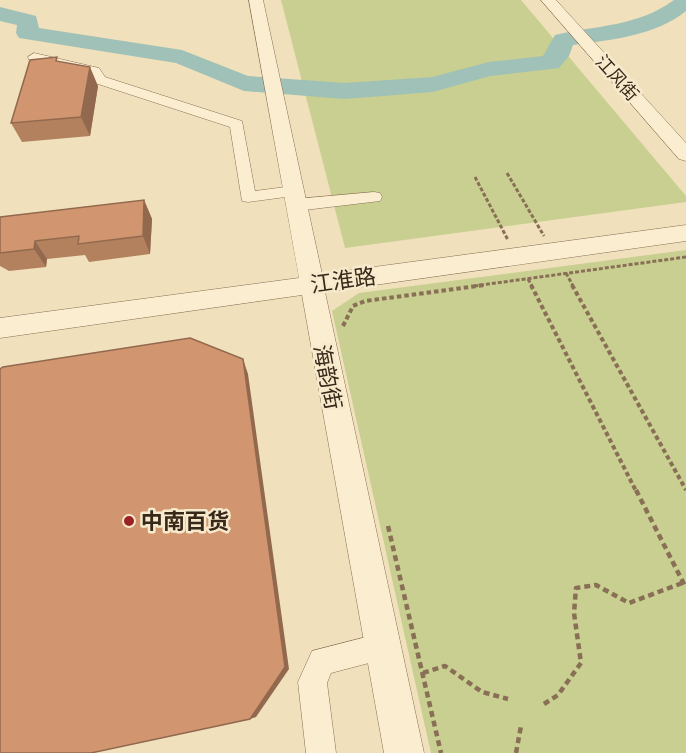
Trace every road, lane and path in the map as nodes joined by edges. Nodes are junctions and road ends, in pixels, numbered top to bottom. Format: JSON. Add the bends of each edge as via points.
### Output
{"nodes":[{"id":1,"x":256,"y":0,"type":"edge"},
{"id":2,"x":548,"y":0,"type":"edge"},
{"id":3,"x":34,"y":57,"type":"edge"},
{"id":4,"x":686,"y":155,"type":"edge"},
{"id":5,"x":507,"y":173,"type":"dead end"},
{"id":6,"x":476,"y":177,"type":"dead end"},
{"id":7,"x":374,"y":197,"type":"dead end"},
{"id":8,"x":295,"y":198,"type":"junction"},
{"id":9,"x":686,"y":233,"type":"edge"},
{"id":10,"x":554,"y":251,"type":"junction"},
{"id":11,"x":516,"y":256,"type":"junction"},
{"id":12,"x":686,"y":257,"type":"edge"},
{"id":13,"x":566,"y":274,"type":"junction"},
{"id":14,"x":528,"y":279,"type":"junction"},
{"id":15,"x":310,"y":285,"type":"junction"},
{"id":16,"x":0,"y":328,"type":"edge"},
{"id":17,"x":342,"y":328,"type":"dead end"},
{"id":18,"x":686,"y":490,"type":"edge"},
{"id":19,"x":388,"y":524,"type":"dead end"},
{"id":20,"x":685,"y":584,"type":"edge"},
{"id":21,"x":382,"y":647,"type":"junction"},
{"id":22,"x":423,"y":673,"type":"junction"},
{"id":23,"x":508,"y":699,"type":"dead end"},
{"id":24,"x":544,"y":704,"type":"dead end"},
{"id":25,"x":521,"y":726,"type":"dead end"},
{"id":26,"x":321,"y":753,"type":"edge"},
{"id":27,"x":404,"y":753,"type":"edge"},
{"id":28,"x":441,"y":753,"type":"edge"},
{"id":29,"x":516,"y":753,"type":"edge"}],
"edges":[{"from":1,"to":8,"type":"street","name":"海韵街"},
{"from":2,"to":4,"type":"street","name":"江风街"},
{"from":3,"to":8,"type":"street","via":[[94,71],[100,80],[237,124],[248,197]]},
{"from":5,"to":10,"type":"path"},
{"from":6,"to":11,"type":"path"},
{"from":7,"to":8,"type":"street"},
{"from":8,"to":15,"type":"street","name":"海韵街"},
{"from":9,"to":10,"type":"street","name":"江淮路"},
{"from":10,"to":11,"type":"street","name":"江淮路"},
{"from":10,"to":13,"type":"path"},
{"from":11,"to":14,"type":"path"},
{"from":11,"to":15,"type":"street","name":"江淮路"},
{"from":12,"to":13,"type":"path"},
{"from":13,"to":14,"type":"path"},
{"from":13,"to":18,"type":"path"},
{"from":14,"to":17,"type":"path","via":[[365,301],[353,306]]},
{"from":14,"to":20,"type":"path"},
{"from":15,"to":16,"type":"street","name":"江淮路"},
{"from":15,"to":21,"type":"street","name":"海韵街"},
{"from":19,"to":22,"type":"path"},
{"from":20,"to":24,"type":"path","via":[[629,603],[596,585],[576,588],[574,613],[581,663],[558,695]]},
{"from":21,"to":26,"type":"street","via":[[322,661],[312,682]]},
{"from":21,"to":27,"type":"street","name":"海韵街"},
{"from":22,"to":23,"type":"path","via":[[445,666],[482,692]]},
{"from":22,"to":28,"type":"path"},
{"from":25,"to":29,"type":"path"}]}
